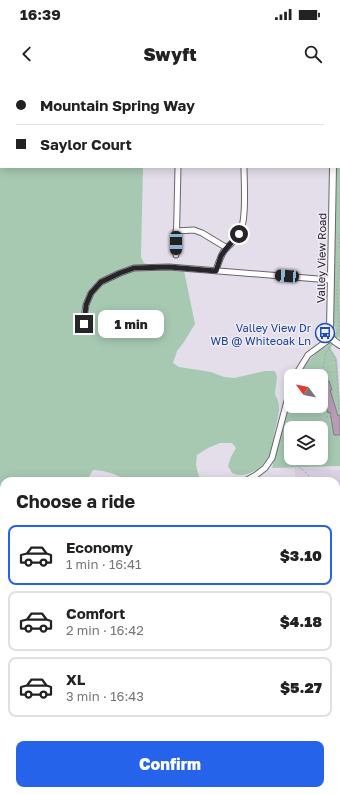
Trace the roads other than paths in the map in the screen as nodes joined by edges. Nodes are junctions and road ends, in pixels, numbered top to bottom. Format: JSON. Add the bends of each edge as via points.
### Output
{"nodes":[{"id":1,"x":178,"y":168,"type":"edge"},
{"id":2,"x":244,"y":168,"type":"edge"},
{"id":3,"x":333,"y":168,"type":"edge"},
{"id":4,"x":176,"y":231,"type":"junction"},
{"id":5,"x":227,"y":248,"type":"junction"},
{"id":6,"x":176,"y":255,"type":"dead end"},
{"id":7,"x":216,"y":271,"type":"junction"},
{"id":8,"x":330,"y":280,"type":"junction"},
{"id":9,"x":84,"y":324,"type":"dead end"},
{"id":10,"x":331,"y":338,"type":"junction"},
{"id":11,"x":340,"y":345,"type":"edge"},
{"id":12,"x":299,"y":369,"type":"edge"},
{"id":13,"x":284,"y":413,"type":"edge"},
{"id":14,"x":252,"y":477,"type":"edge"}],
"edges":[{"from":1,"to":4,"type":"street"},
{"from":2,"to":5,"type":"street","via":[[244,218],[239,234]]},
{"from":3,"to":8,"type":"street","name":"Valley View Road"},
{"from":4,"to":5,"type":"street","via":[[194,230]]},
{"from":4,"to":6,"type":"street"},
{"from":5,"to":7,"type":"street"},
{"from":7,"to":8,"type":"street"},
{"from":7,"to":9,"type":"street","via":[[169,267],[134,268],[120,273],[101,282],[91,293],[86,305]]},
{"from":8,"to":10,"type":"street","name":"Valley View Road"},
{"from":10,"to":11,"type":"street"},
{"from":10,"to":12,"type":"street","via":[[308,355]]},
{"from":13,"to":14,"type":"street","via":[[272,458],[265,468]]}]}
